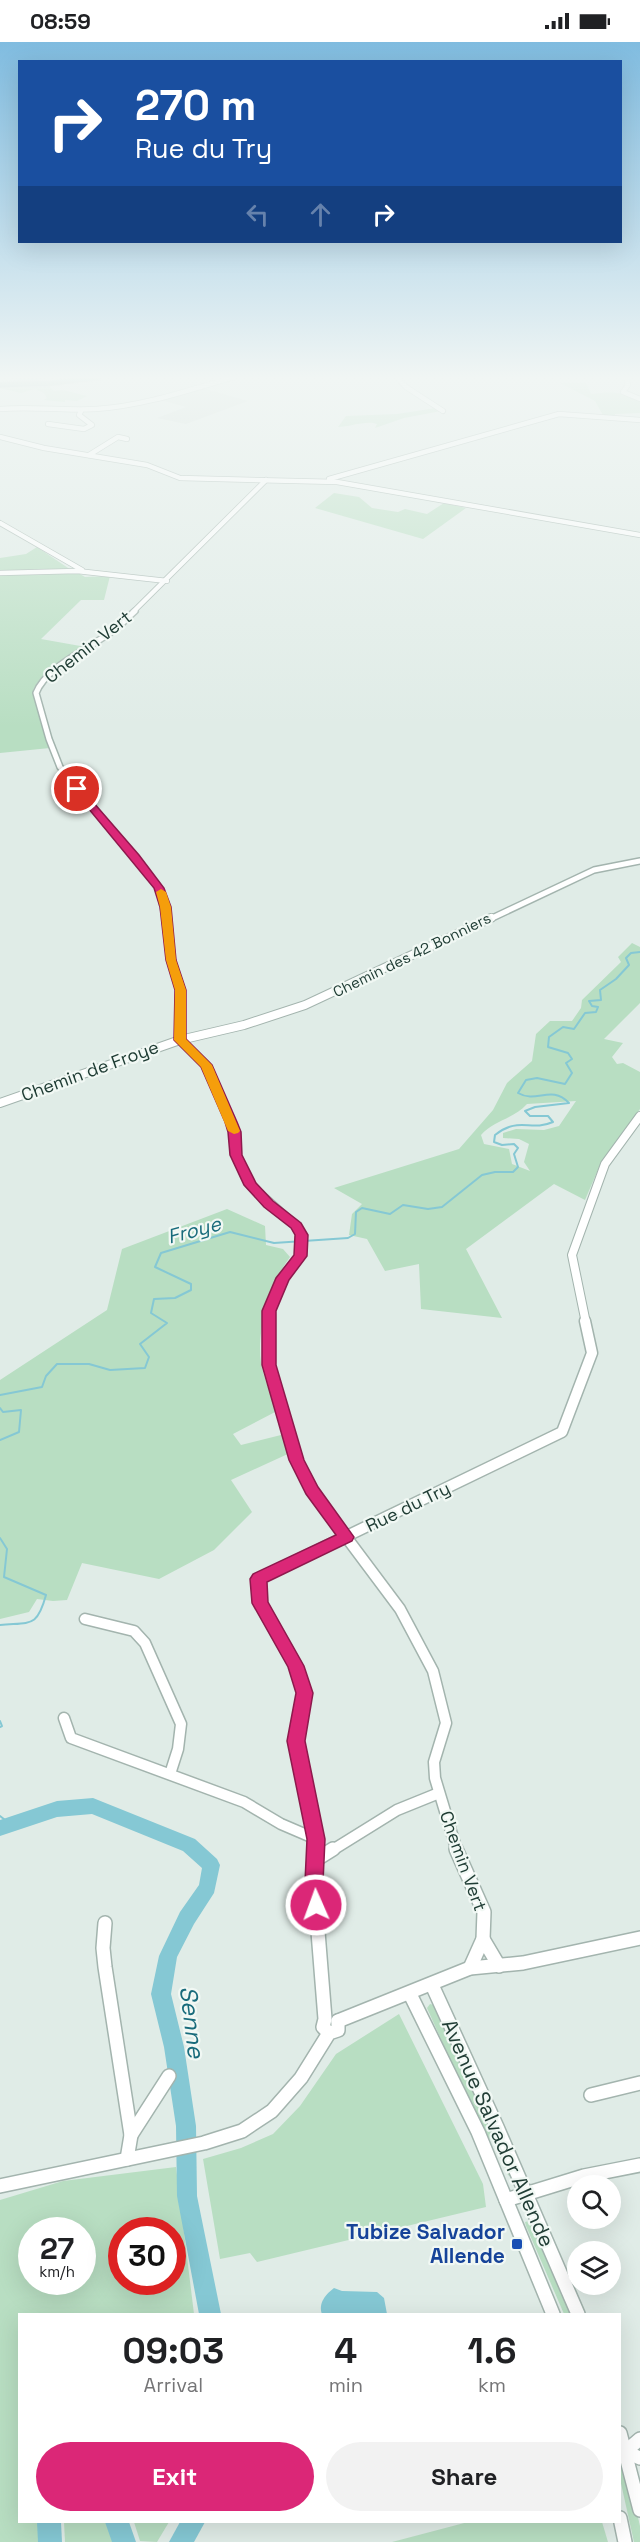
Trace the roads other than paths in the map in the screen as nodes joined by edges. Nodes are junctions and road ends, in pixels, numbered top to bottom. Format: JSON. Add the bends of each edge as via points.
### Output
{"nodes":[{"id":1,"x":253,"y":494,"type":"edge"},
{"id":2,"x":404,"y":494,"type":"edge"},
{"id":3,"x":0,"y":523,"type":"edge"},
{"id":4,"x":640,"y":535,"type":"edge"},
{"id":5,"x":85,"y":572,"type":"junction"},
{"id":6,"x":0,"y":573,"type":"edge"},
{"id":7,"x":167,"y":581,"type":"junction"},
{"id":8,"x":640,"y":861,"type":"edge"},
{"id":9,"x":180,"y":1040,"type":"junction"},
{"id":10,"x":0,"y":1103,"type":"edge"},
{"id":11,"x":640,"y":1116,"type":"edge"},
{"id":12,"x":346,"y":1537,"type":"junction"},
{"id":13,"x":85,"y":1619,"type":"dead end"},
{"id":14,"x":64,"y":1718,"type":"dead end"},
{"id":15,"x":170,"y":1774,"type":"junction"},
{"id":16,"x":440,"y":1793,"type":"junction"},
{"id":17,"x":316,"y":1839,"type":"junction"},
{"id":18,"x":317,"y":1859,"type":"junction"},
{"id":19,"x":105,"y":1923,"type":"dead end"},
{"id":20,"x":640,"y":1938,"type":"edge"},
{"id":21,"x":483,"y":1940,"type":"junction"},
{"id":22,"x":499,"y":1966,"type":"junction"},
{"id":23,"x":470,"y":1968,"type":"junction"},
{"id":24,"x":432,"y":1985,"type":"junction"},
{"id":25,"x":411,"y":1994,"type":"junction"},
{"id":26,"x":326,"y":2019,"type":"junction"},
{"id":27,"x":338,"y":2021,"type":"junction"},
{"id":28,"x":328,"y":2033,"type":"junction"},
{"id":29,"x":169,"y":2076,"type":"dead end"},
{"id":30,"x":640,"y":2084,"type":"edge"},
{"id":31,"x":591,"y":2095,"type":"dead end"},
{"id":32,"x":131,"y":2135,"type":"junction"},
{"id":33,"x":127,"y":2159,"type":"junction"},
{"id":34,"x":640,"y":2165,"type":"edge"},
{"id":35,"x":0,"y":2186,"type":"edge"},
{"id":36,"x":525,"y":2194,"type":"junction"},
{"id":37,"x":506,"y":2200,"type":"junction"},
{"id":38,"x":553,"y":2313,"type":"edge"},
{"id":39,"x":578,"y":2313,"type":"edge"},
{"id":40,"x":640,"y":2439,"type":"edge"},
{"id":41,"x":623,"y":2451,"type":"edge"},
{"id":42,"x":640,"y":2458,"type":"edge"},
{"id":43,"x":640,"y":2510,"type":"edge"},
{"id":44,"x":621,"y":2523,"type":"edge"},
{"id":45,"x":625,"y":2542,"type":"edge"}],
"edges":[{"from":1,"to":7,"type":"street","name":"Chemin Vert"},
{"from":2,"to":4,"type":"street"},
{"from":3,"to":5,"type":"street"},
{"from":5,"to":6,"type":"street"},
{"from":5,"to":7,"type":"street"},
{"from":7,"to":9,"type":"street","name":"Chemin Vert","via":[[110,634],[52,674],[36,693],[60,767],[159,888],[171,960],[181,990]]},
{"from":8,"to":9,"type":"street","name":"Chemin des 42 Bonniers","via":[[594,870],[305,1005]]},
{"from":9,"to":10,"type":"street","name":"Chemin de Froye"},
{"from":9,"to":12,"type":"street","name":"Chemin Vert","via":[[206,1065],[235,1132],[236,1155],[250,1185],[296,1226],[302,1238],[301,1256],[283,1278],[269,1311],[269,1365],[297,1460],[312,1490]]},
{"from":11,"to":12,"type":"street","name":"Rue du Try","via":[[605,1164],[572,1255],[592,1353],[562,1432]]},
{"from":12,"to":16,"type":"street","name":"Chemin Vert","via":[[400,1609],[433,1671],[446,1723],[434,1762]]},
{"from":12,"to":17,"type":"street","name":"Rue du Try","via":[[258,1579],[260,1603],[296,1666],[305,1693],[296,1741]]},
{"from":13,"to":15,"type":"street","via":[[134,1631],[145,1643],[181,1724]]},
{"from":14,"to":15,"type":"street","via":[[71,1738]]},
{"from":15,"to":17,"type":"street","via":[[244,1802]]},
{"from":16,"to":18,"type":"street","via":[[397,1810]]},
{"from":16,"to":21,"type":"street","name":"Chemin Vert","via":[[456,1849],[484,1912]]},
{"from":17,"to":18,"type":"street","name":"Rue du Try"},
{"from":18,"to":26,"type":"street","name":"Rue du Try","via":[[314,1882]]},
{"from":19,"to":32,"type":"street","via":[[105,1967]]},
{"from":20,"to":22,"type":"street"},
{"from":21,"to":22,"type":"street"},
{"from":21,"to":23,"type":"street","name":"Chemin Vert"},
{"from":22,"to":23,"type":"street"},
{"from":23,"to":24,"type":"street"},
{"from":24,"to":25,"type":"street"},
{"from":24,"to":36,"type":"street","name":"Avenue Salvador Allende"},
{"from":25,"to":27,"type":"street"},
{"from":25,"to":37,"type":"street","name":"Avenue Salvador Allende","via":[[478,2132]]},
{"from":26,"to":27,"type":"street"},
{"from":26,"to":28,"type":"street","via":[[323,2027]]},
{"from":27,"to":28,"type":"street","via":[[338,2030]]},
{"from":28,"to":33,"type":"street","via":[[301,2078],[272,2111],[242,2131]]},
{"from":29,"to":32,"type":"street"},
{"from":30,"to":31,"type":"street"},
{"from":32,"to":33,"type":"street"},
{"from":33,"to":35,"type":"street"},
{"from":34,"to":36,"type":"street","via":[[584,2176]]},
{"from":36,"to":37,"type":"street"},
{"from":36,"to":39,"type":"street","name":"Avenue Salvador Allende"},
{"from":37,"to":38,"type":"street","name":"Avenue Salvador Allende"},
{"from":40,"to":41,"type":"street"},
{"from":41,"to":42,"type":"street"},
{"from":41,"to":43,"type":"street"},
{"from":44,"to":45,"type":"street"}]}
